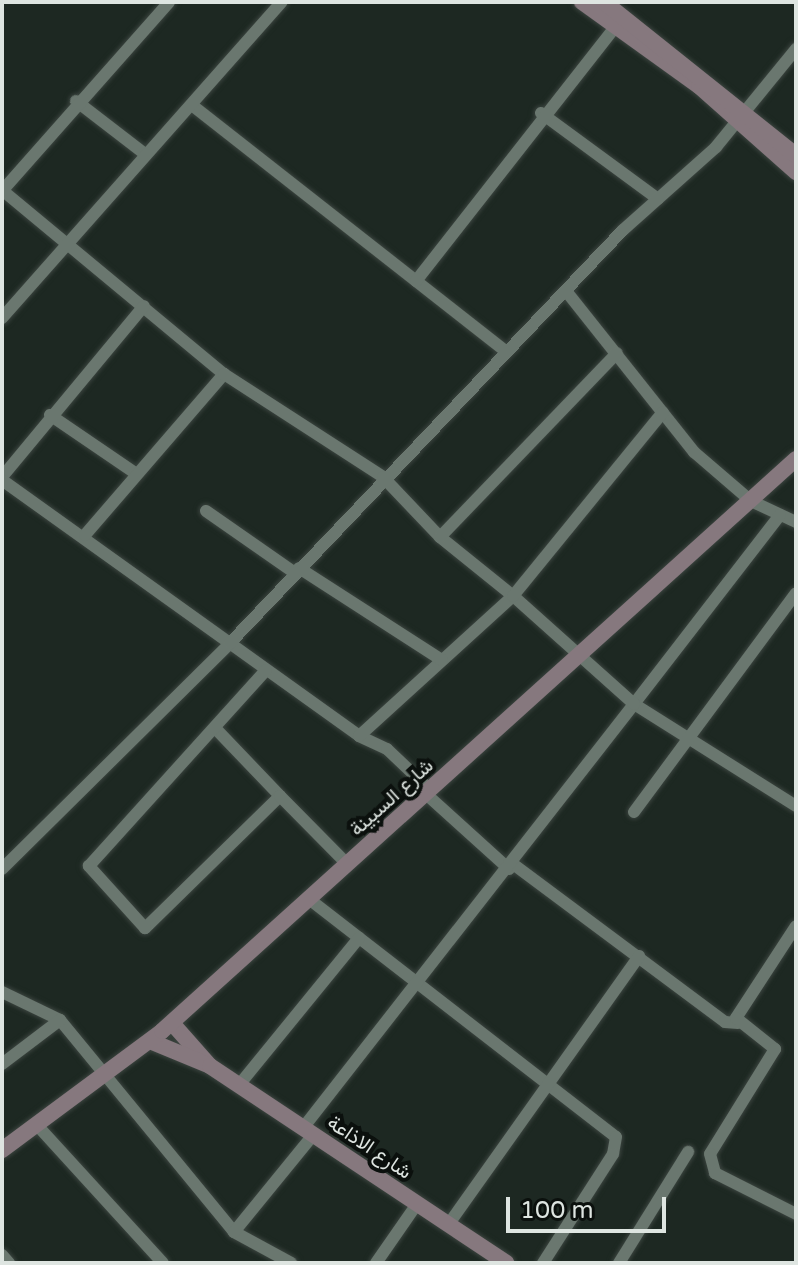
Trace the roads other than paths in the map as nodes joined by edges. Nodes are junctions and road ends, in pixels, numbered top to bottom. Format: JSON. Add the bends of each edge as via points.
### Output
{"nodes":[{"id":1,"x":169,"y":2,"type":"edge"},
{"id":2,"x":282,"y":2,"type":"edge"},
{"id":3,"x":582,"y":2,"type":"edge"},
{"id":4,"x":604,"y":2,"type":"edge"},
{"id":5,"x":617,"y":25,"type":"junction"},
{"id":6,"x":796,"y":49,"type":"edge"},
{"id":7,"x":76,"y":101,"type":"junction"},
{"id":8,"x":193,"y":106,"type":"junction"},
{"id":9,"x":541,"y":113,"type":"junction"},
{"id":10,"x":741,"y":114,"type":"junction"},
{"id":11,"x":146,"y":155,"type":"junction"},
{"id":12,"x":796,"y":155,"type":"edge"},
{"id":13,"x":796,"y":172,"type":"edge"},
{"id":14,"x":2,"y":190,"type":"edge"},
{"id":15,"x":658,"y":199,"type":"junction"},
{"id":16,"x":66,"y":249,"type":"junction"},
{"id":17,"x":416,"y":281,"type":"junction"},
{"id":18,"x":566,"y":291,"type":"junction"},
{"id":19,"x":144,"y":306,"type":"junction"},
{"id":20,"x":2,"y":318,"type":"edge"},
{"id":21,"x":506,"y":351,"type":"junction"},
{"id":22,"x":617,"y":353,"type":"junction"},
{"id":23,"x":224,"y":374,"type":"junction"},
{"id":24,"x":663,"y":412,"type":"junction"},
{"id":25,"x":50,"y":415,"type":"junction"},
{"id":26,"x":796,"y":459,"type":"edge"},
{"id":27,"x":135,"y":473,"type":"junction"},
{"id":28,"x":383,"y":477,"type":"junction"},
{"id":29,"x":2,"y":479,"type":"edge"},
{"id":30,"x":751,"y":501,"type":"junction"},
{"id":31,"x":206,"y":511,"type":"dead end"},
{"id":32,"x":780,"y":515,"type":"junction"},
{"id":33,"x":796,"y":522,"type":"edge"},
{"id":34,"x":85,"y":535,"type":"junction"},
{"id":35,"x":440,"y":537,"type":"junction"},
{"id":36,"x":297,"y":570,"type":"junction"},
{"id":37,"x":796,"y":593,"type":"edge"},
{"id":38,"x":513,"y":596,"type":"junction"},
{"id":39,"x":230,"y":643,"type":"junction"},
{"id":40,"x":577,"y":658,"type":"junction"},
{"id":41,"x":442,"y":660,"type":"junction"},
{"id":42,"x":266,"y":670,"type":"junction"},
{"id":43,"x":634,"y":704,"type":"junction"},
{"id":44,"x":215,"y":728,"type":"junction"},
{"id":45,"x":359,"y":736,"type":"junction"},
{"id":46,"x":690,"y":739,"type":"junction"},
{"id":47,"x":428,"y":792,"type":"junction"},
{"id":48,"x":280,"y":796,"type":"junction"},
{"id":49,"x":796,"y":804,"type":"edge"},
{"id":50,"x":634,"y":812,"type":"dead end"},
{"id":51,"x":348,"y":865,"type":"junction"},
{"id":52,"x":511,"y":867,"type":"junction"},
{"id":53,"x":2,"y":869,"type":"edge"},
{"id":54,"x":309,"y":899,"type":"junction"},
{"id":55,"x":796,"y":926,"type":"edge"},
{"id":56,"x":359,"y":938,"type":"junction"},
{"id":57,"x":639,"y":956,"type":"junction"},
{"id":58,"x":421,"y":986,"type":"junction"},
{"id":59,"x":2,"y":992,"type":"edge"},
{"id":60,"x":60,"y":1020,"type":"junction"},
{"id":61,"x":172,"y":1023,"type":"junction"},
{"id":62,"x":738,"y":1023,"type":"junction"},
{"id":63,"x":150,"y":1041,"type":"junction"},
{"id":64,"x":2,"y":1064,"type":"edge"},
{"id":65,"x":210,"y":1066,"type":"junction"},
{"id":66,"x":104,"y":1073,"type":"junction"},
{"id":67,"x":239,"y":1085,"type":"junction"},
{"id":68,"x":545,"y":1087,"type":"junction"},
{"id":69,"x":36,"y":1124,"type":"junction"},
{"id":70,"x":308,"y":1131,"type":"junction"},
{"id":71,"x":2,"y":1150,"type":"edge"},
{"id":72,"x":688,"y":1152,"type":"dead end"},
{"id":73,"x":417,"y":1204,"type":"junction"},
{"id":74,"x":796,"y":1214,"type":"edge"},
{"id":75,"x":448,"y":1225,"type":"junction"},
{"id":76,"x":234,"y":1232,"type":"junction"},
{"id":77,"x":2,"y":1255,"type":"edge"},
{"id":78,"x":9,"y":1263,"type":"edge"},
{"id":79,"x":163,"y":1263,"type":"edge"},
{"id":80,"x":291,"y":1263,"type":"edge"},
{"id":81,"x":376,"y":1263,"type":"edge"},
{"id":82,"x":506,"y":1263,"type":"edge"},
{"id":83,"x":543,"y":1263,"type":"edge"},
{"id":84,"x":619,"y":1263,"type":"edge"}],
"edges":[{"from":1,"to":7,"type":"street"},
{"from":2,"to":8,"type":"street"},
{"from":3,"to":5,"type":"main road"},
{"from":4,"to":10,"type":"main road"},
{"from":5,"to":9,"type":"street"},
{"from":5,"to":10,"type":"main road"},
{"from":6,"to":10,"type":"street"},
{"from":7,"to":11,"type":"street"},
{"from":7,"to":14,"type":"street"},
{"from":8,"to":11,"type":"street"},
{"from":8,"to":17,"type":"street"},
{"from":9,"to":15,"type":"street"},
{"from":9,"to":17,"type":"street"},
{"from":10,"to":12,"type":"main road"},
{"from":10,"to":13,"type":"main road"},
{"from":10,"to":15,"type":"street"},
{"from":11,"to":16,"type":"street"},
{"from":14,"to":16,"type":"street"},
{"from":15,"to":18,"type":"street"},
{"from":16,"to":19,"type":"street"},
{"from":16,"to":20,"type":"street"},
{"from":17,"to":21,"type":"street"},
{"from":18,"to":21,"type":"street"},
{"from":18,"to":22,"type":"street"},
{"from":19,"to":23,"type":"street"},
{"from":19,"to":25,"type":"street"},
{"from":21,"to":28,"type":"street"},
{"from":22,"to":24,"type":"street"},
{"from":22,"to":35,"type":"street"},
{"from":23,"to":27,"type":"street"},
{"from":23,"to":28,"type":"street"},
{"from":24,"to":30,"type":"street","via":[[694,452]]},
{"from":24,"to":38,"type":"street"},
{"from":25,"to":27,"type":"street"},
{"from":25,"to":29,"type":"street"},
{"from":26,"to":30,"type":"main road","name":"شارع السبينة"},
{"from":27,"to":34,"type":"street"},
{"from":28,"to":35,"type":"street"},
{"from":28,"to":36,"type":"street"},
{"from":29,"to":34,"type":"street"},
{"from":30,"to":32,"type":"street"},
{"from":30,"to":40,"type":"main road","name":"شارع السبينة"},
{"from":31,"to":36,"type":"street"},
{"from":32,"to":33,"type":"street"},
{"from":32,"to":43,"type":"street"},
{"from":34,"to":39,"type":"street"},
{"from":35,"to":38,"type":"street"},
{"from":36,"to":39,"type":"street"},
{"from":36,"to":41,"type":"street"},
{"from":37,"to":46,"type":"street"},
{"from":38,"to":40,"type":"street"},
{"from":38,"to":41,"type":"street"},
{"from":39,"to":42,"type":"street"},
{"from":39,"to":53,"type":"street"},
{"from":40,"to":43,"type":"street"},
{"from":40,"to":47,"type":"main road","name":"شارع السبينة"},
{"from":41,"to":45,"type":"street"},
{"from":42,"to":44,"type":"street"},
{"from":42,"to":45,"type":"street"},
{"from":43,"to":46,"type":"street"},
{"from":43,"to":52,"type":"street"},
{"from":44,"to":48,"type":"street"},
{"from":44,"to":48,"type":"street","via":[[89,866],[145,928]]},
{"from":45,"to":47,"type":"street","via":[[387,749]]},
{"from":46,"to":49,"type":"street"},
{"from":46,"to":50,"type":"street"},
{"from":47,"to":51,"type":"main road","name":"شارع السبينة"},
{"from":47,"to":52,"type":"street"},
{"from":48,"to":51,"type":"street"},
{"from":51,"to":54,"type":"main road","name":"شارع السبينة"},
{"from":52,"to":57,"type":"street"},
{"from":52,"to":58,"type":"street"},
{"from":54,"to":56,"type":"street"},
{"from":54,"to":61,"type":"main road","name":"شارع السبينة"},
{"from":55,"to":62,"type":"street"},
{"from":56,"to":58,"type":"street"},
{"from":56,"to":67,"type":"street"},
{"from":57,"to":62,"type":"street","via":[[725,1022]]},
{"from":57,"to":68,"type":"street"},
{"from":58,"to":68,"type":"street"},
{"from":58,"to":70,"type":"street"},
{"from":59,"to":60,"type":"street"},
{"from":60,"to":64,"type":"street"},
{"from":60,"to":66,"type":"street"},
{"from":61,"to":63,"type":"main road","name":"شارع السبينة"},
{"from":61,"to":65,"type":"main road","name":"شارع الاذاعة"},
{"from":62,"to":74,"type":"street","via":[[775,1049],[710,1154],[711,1165]]},
{"from":63,"to":65,"type":"main road","name":"شارع الاذاعة"},
{"from":63,"to":66,"type":"main road","name":"شارع السبينة"},
{"from":65,"to":67,"type":"main road","name":"شارع الاذاعة"},
{"from":66,"to":69,"type":"main road","name":"شارع السبينة"},
{"from":66,"to":76,"type":"street"},
{"from":67,"to":70,"type":"main road","name":"شارع الاذاعة"},
{"from":68,"to":75,"type":"street"},
{"from":68,"to":83,"type":"street","via":[[617,1144]]},
{"from":69,"to":71,"type":"main road","name":"شارع السبينة"},
{"from":69,"to":79,"type":"street"},
{"from":70,"to":73,"type":"main road","name":"شارع الاذاعة"},
{"from":70,"to":76,"type":"street"},
{"from":72,"to":84,"type":"street"},
{"from":73,"to":75,"type":"main road","name":"شارع الاذاعة"},
{"from":73,"to":81,"type":"street"},
{"from":75,"to":82,"type":"main road","name":"شارع الاذاعة"},
{"from":76,"to":80,"type":"street"},
{"from":77,"to":78,"type":"street"}]}
